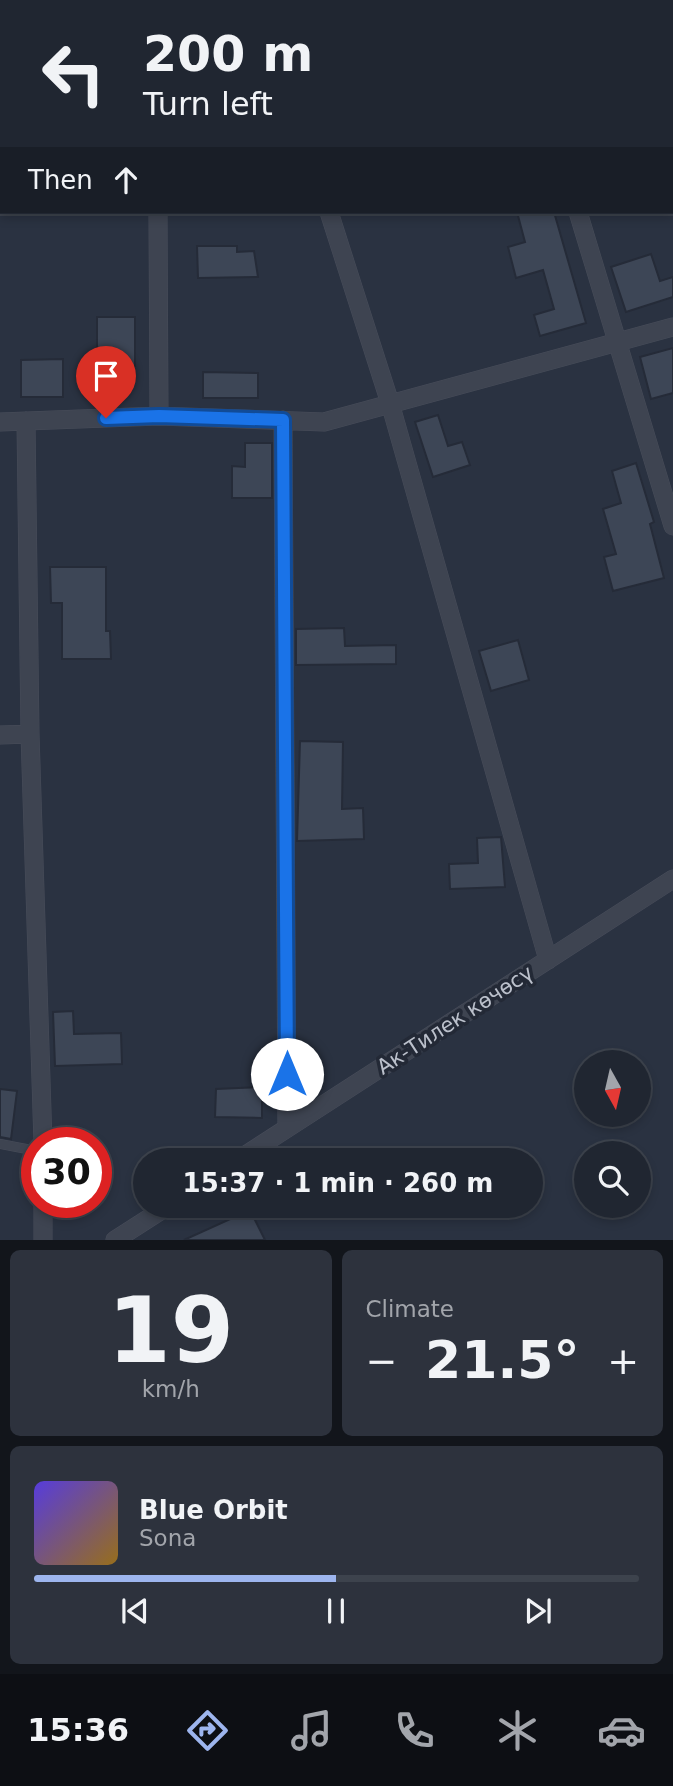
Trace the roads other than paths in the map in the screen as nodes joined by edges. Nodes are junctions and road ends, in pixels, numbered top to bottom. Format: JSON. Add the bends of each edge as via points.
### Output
{"nodes":[{"id":1,"x":158,"y":214,"type":"edge"},
{"id":2,"x":330,"y":214,"type":"edge"},
{"id":3,"x":579,"y":214,"type":"edge"},
{"id":4,"x":673,"y":327,"type":"edge"},
{"id":5,"x":619,"y":342,"type":"junction"},
{"id":6,"x":390,"y":404,"type":"junction"},
{"id":7,"x":159,"y":416,"type":"junction"},
{"id":8,"x":283,"y":420,"type":"junction"},
{"id":9,"x":26,"y":421,"type":"junction"},
{"id":10,"x":0,"y":422,"type":"edge"},
{"id":11,"x":673,"y":526,"type":"edge"},
{"id":12,"x":30,"y":734,"type":"junction"},
{"id":13,"x":0,"y":736,"type":"edge"},
{"id":14,"x":673,"y":879,"type":"edge"},
{"id":15,"x":548,"y":960,"type":"junction"},
{"id":16,"x":42,"y":1127,"type":"edge"},
{"id":17,"x":287,"y":1128,"type":"junction"},
{"id":18,"x":0,"y":1144,"type":"edge"},
{"id":19,"x":21,"y":1148,"type":"edge"},
{"id":20,"x":256,"y":1148,"type":"edge"},
{"id":21,"x":43,"y":1218,"type":"edge"},
{"id":22,"x":149,"y":1218,"type":"edge"},
{"id":23,"x":43,"y":1240,"type":"edge"},
{"id":24,"x":115,"y":1240,"type":"edge"}],
"edges":[{"from":1,"to":7,"type":"street"},
{"from":2,"to":6,"type":"street"},
{"from":3,"to":5,"type":"street"},
{"from":4,"to":5,"type":"street"},
{"from":5,"to":6,"type":"street"},
{"from":5,"to":11,"type":"street"},
{"from":6,"to":8,"type":"street","via":[[324,422]]},
{"from":6,"to":15,"type":"street"},
{"from":7,"to":8,"type":"street"},
{"from":7,"to":9,"type":"street"},
{"from":8,"to":17,"type":"street"},
{"from":9,"to":10,"type":"street"},
{"from":9,"to":12,"type":"street"},
{"from":12,"to":13,"type":"street"},
{"from":12,"to":16,"type":"street"},
{"from":14,"to":15,"type":"street","name":"Ак-Тилек көчөсү"},
{"from":15,"to":17,"type":"street","name":"Ак-Тилек көчөсү"},
{"from":17,"to":20,"type":"street","name":"Ак-Тилек көчөсү"},
{"from":18,"to":19,"type":"lane"},
{"from":21,"to":23,"type":"street"},
{"from":22,"to":24,"type":"street"}]}
